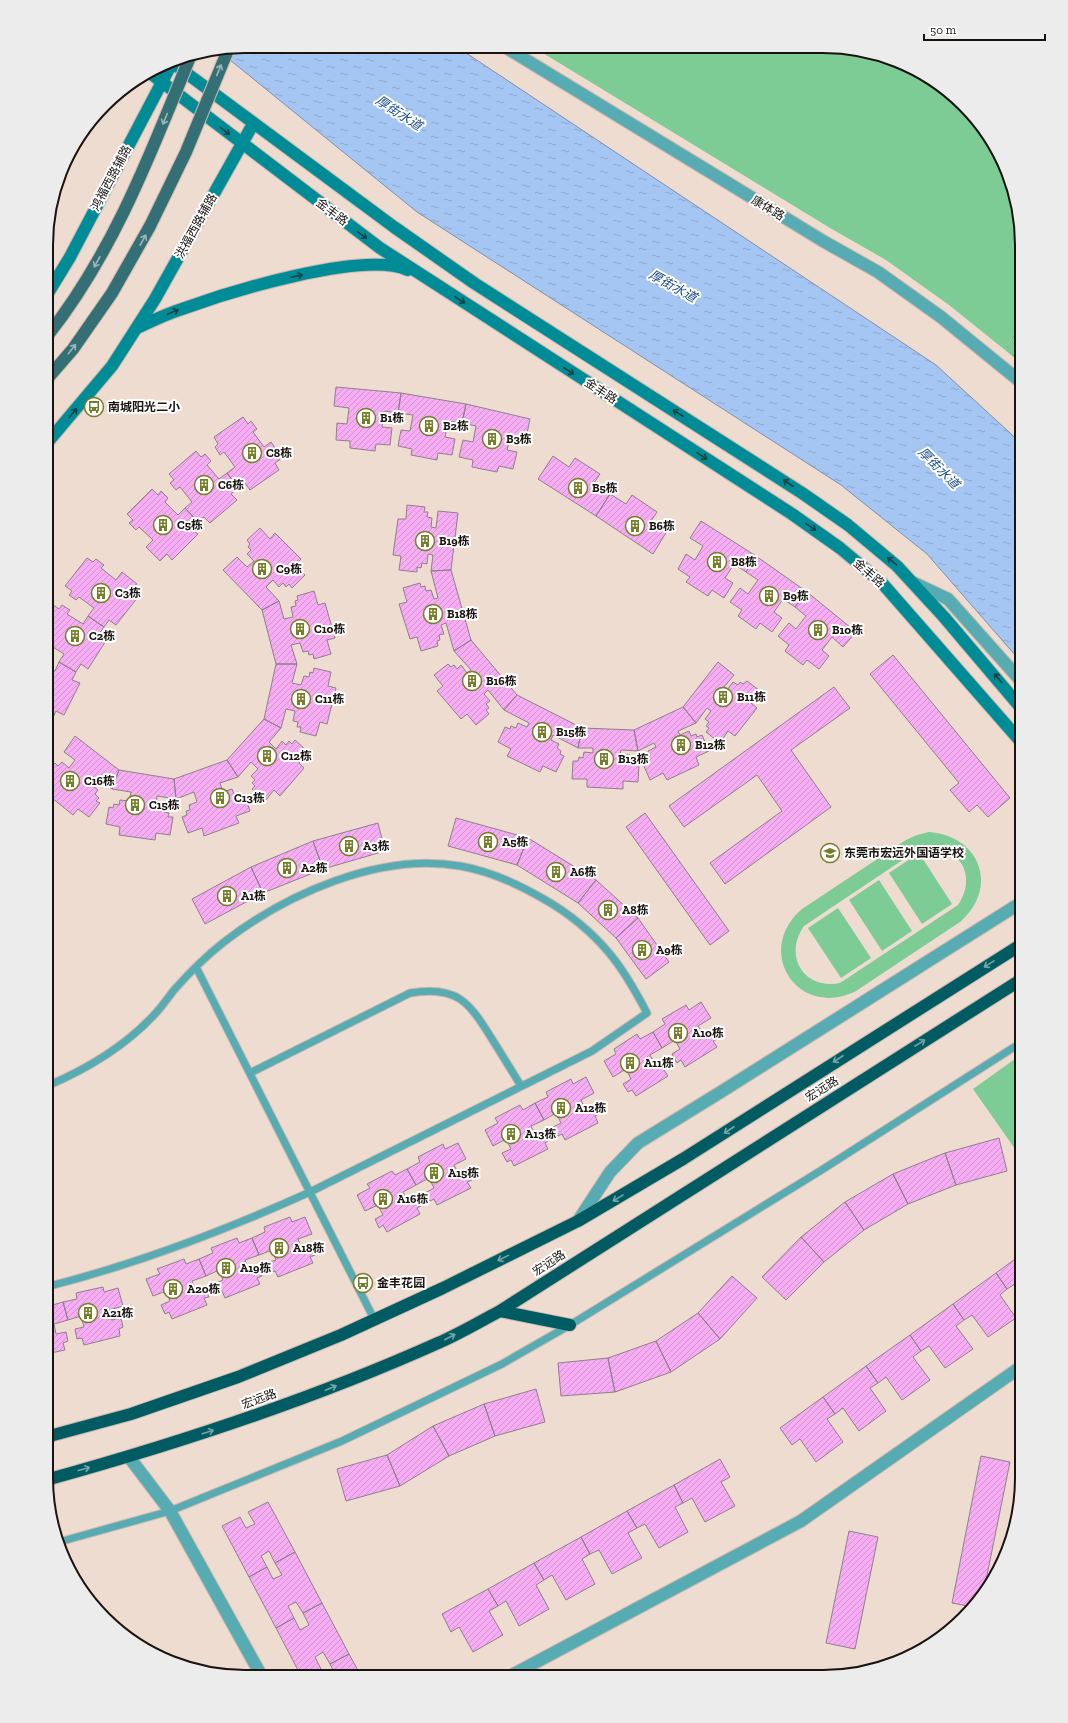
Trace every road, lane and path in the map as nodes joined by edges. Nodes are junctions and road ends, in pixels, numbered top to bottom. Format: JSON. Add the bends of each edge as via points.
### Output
{"nodes":[{"id":1,"x":515,"y":53,"type":"edge"},
{"id":2,"x":226,"y":54,"type":"edge"},
{"id":3,"x":188,"y":62,"type":"edge"},
{"id":4,"x":176,"y":66,"type":"edge"},
{"id":5,"x":167,"y":70,"type":"edge"},
{"id":6,"x":154,"y":76,"type":"edge"},
{"id":7,"x":161,"y":82,"type":"junction"},
{"id":8,"x":253,"y":124,"type":"junction"},
{"id":9,"x":242,"y":144,"type":"junction"},
{"id":10,"x":428,"y":279,"type":"junction"},
{"id":11,"x":53,"y":285,"type":"edge"},
{"id":12,"x":53,"y":328,"type":"edge"},
{"id":13,"x":137,"y":328,"type":"junction"},
{"id":14,"x":53,"y":373,"type":"edge"},
{"id":15,"x":1015,"y":377,"type":"edge"},
{"id":16,"x":53,"y":436,"type":"edge"},
{"id":17,"x":911,"y":582,"type":"junction"},
{"id":18,"x":1015,"y":674,"type":"edge"},
{"id":19,"x":1015,"y":701,"type":"edge"},
{"id":20,"x":1015,"y":735,"type":"edge"},
{"id":21,"x":1015,"y":906,"type":"edge"},
{"id":22,"x":1015,"y":948,"type":"edge"},
{"id":23,"x":196,"y":967,"type":"junction"},
{"id":24,"x":1015,"y":983,"type":"edge"},
{"id":25,"x":1015,"y":1046,"type":"edge"},
{"id":26,"x":250,"y":1073,"type":"junction"},
{"id":27,"x":53,"y":1083,"type":"edge"},
{"id":28,"x":521,"y":1086,"type":"junction"},
{"id":29,"x":310,"y":1192,"type":"junction"},
{"id":30,"x":578,"y":1221,"type":"junction"},
{"id":31,"x":53,"y":1285,"type":"edge"},
{"id":32,"x":500,"y":1311,"type":"junction"},
{"id":33,"x":374,"y":1319,"type":"junction"},
{"id":34,"x":570,"y":1325,"type":"junction"},
{"id":35,"x":1015,"y":1371,"type":"edge"},
{"id":36,"x":53,"y":1435,"type":"edge"},
{"id":37,"x":129,"y":1457,"type":"junction"},
{"id":38,"x":53,"y":1478,"type":"edge"},
{"id":39,"x":170,"y":1511,"type":"junction"},
{"id":40,"x":64,"y":1541,"type":"edge"},
{"id":41,"x":258,"y":1670,"type":"edge"},
{"id":42,"x":521,"y":1670,"type":"edge"}],
"edges":[{"from":1,"to":15,"type":"street","name":"康体路","via":[[809,233],[878,272],[946,321]]},
{"from":14,"to":2,"type":"main road","one_way":true,"bridge":true,"via":[[112,293],[150,226],[186,152]]},
{"from":3,"to":12,"type":"main road","one_way":true,"bridge":true,"via":[[123,213],[86,280]]},
{"from":4,"to":8,"type":"street","name":"金丰路"},
{"from":5,"to":7,"type":"street","name":"鸿福西路辅路"},
{"from":6,"to":7,"type":"street","name":"金丰路"},
{"from":7,"to":9,"type":"street","name":"金丰路","one_way":true},
{"from":7,"to":11,"type":"street","name":"鸿福西路辅路"},
{"from":8,"to":9,"type":"street","name":"洪福西路辅路"},
{"from":17,"to":8,"type":"street","name":"金丰路","one_way":true,"via":[[897,566],[848,525],[809,497],[474,283]]},
{"from":9,"to":10,"type":"street","name":"金丰路","one_way":true,"via":[[344,221]]},
{"from":9,"to":13,"type":"street","name":"洪福西路辅路"},
{"from":13,"to":10,"type":"street","one_way":true,"via":[[181,309],[264,283],[337,268],[383,265],[402,268]]},
{"from":10,"to":20,"type":"street","name":"金丰路","one_way":true,"via":[[792,514],[840,548],[882,582]]},
{"from":16,"to":13,"type":"street","one_way":true,"via":[[112,366]]},
{"from":17,"to":18,"type":"street","via":[[948,599]]},
{"from":19,"to":17,"type":"street","name":"金丰路","one_way":true},
{"from":21,"to":30,"type":"street","via":[[638,1143],[610,1172]]},
{"from":22,"to":30,"type":"highway","name":"宏远路","one_way":true,"via":[[683,1159]]},
{"from":23,"to":26,"type":"lane"},
{"from":23,"to":27,"type":"lane","via":[[154,1016],[130,1039],[103,1058]]},
{"from":23,"to":28,"type":"lane","via":[[224,942],[285,902],[319,887],[354,876],[388,867],[424,863],[459,866],[494,875],[527,889],[585,928],[630,982],[647,1013],[592,1051]]},
{"from":32,"to":24,"type":"highway","name":"宏远路","one_way":true},
{"from":25,"to":34,"type":"lane","via":[[820,1171]]},
{"from":26,"to":28,"type":"lane","via":[[410,993],[428,990],[446,992],[463,1000],[476,1013]]},
{"from":26,"to":29,"type":"lane"},
{"from":28,"to":29,"type":"lane"},
{"from":29,"to":31,"type":"lane","via":[[191,1242],[110,1270]]},
{"from":29,"to":33,"type":"lane"},
{"from":30,"to":33,"type":"highway","name":"宏远路","one_way":true},
{"from":32,"to":34,"type":"highway"},
{"from":37,"to":32,"type":"highway","name":"宏远路","one_way":true,"via":[[325,1390],[439,1342]]},
{"from":33,"to":36,"type":"highway","name":"宏远路","via":[[238,1377],[131,1414]]},
{"from":34,"to":39,"type":"lane","via":[[502,1364],[342,1441]]},
{"from":35,"to":42,"type":"street","via":[[801,1521]]},
{"from":38,"to":37,"type":"highway","name":"宏远路","one_way":true},
{"from":37,"to":39,"type":"street"},
{"from":39,"to":40,"type":"lane"},
{"from":39,"to":41,"type":"street"}]}
